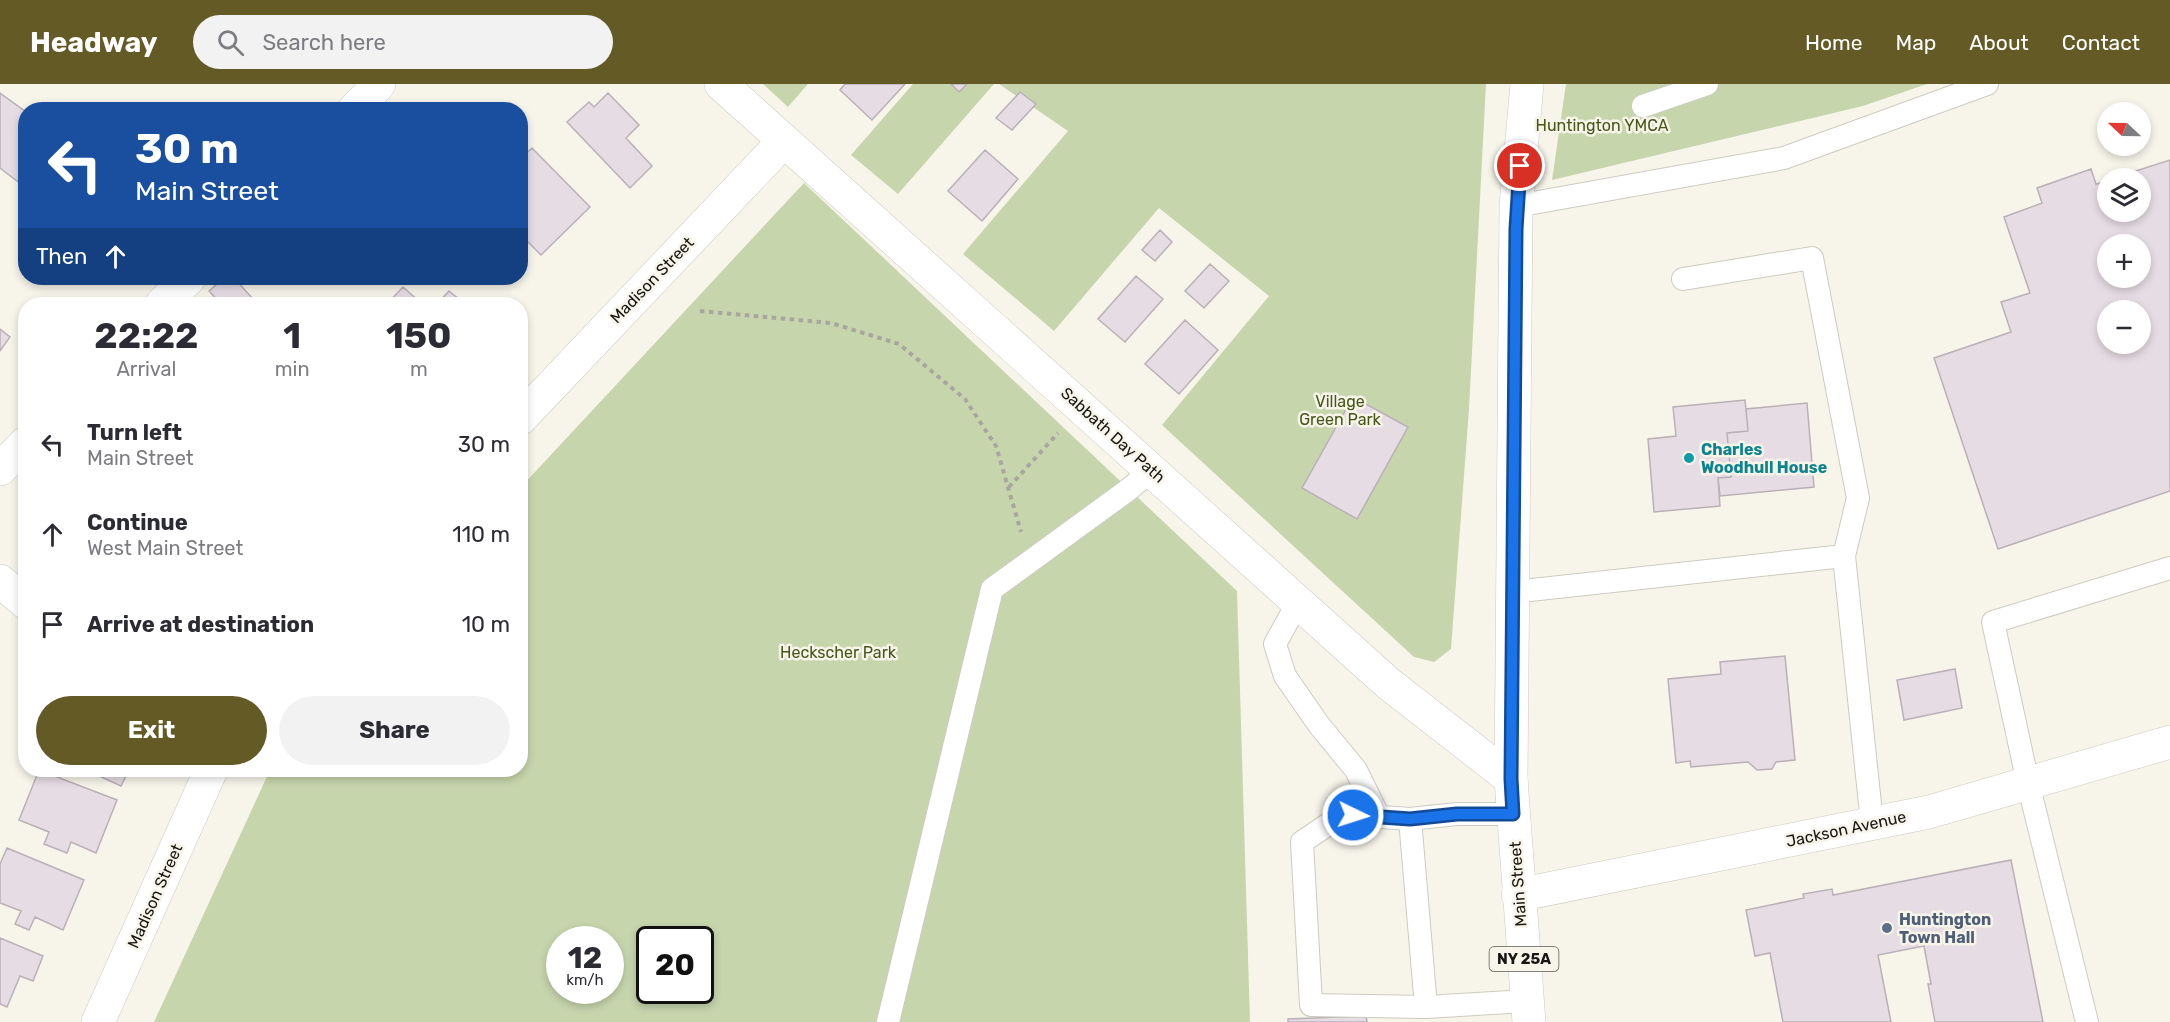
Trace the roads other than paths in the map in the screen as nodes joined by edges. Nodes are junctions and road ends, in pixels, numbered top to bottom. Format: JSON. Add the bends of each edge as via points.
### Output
{"nodes":[{"id":1,"x":379,"y":84,"type":"edge"},
{"id":2,"x":721,"y":84,"type":"edge"},
{"id":3,"x":1527,"y":84,"type":"edge"},
{"id":4,"x":1707,"y":84,"type":"edge"},
{"id":5,"x":1986,"y":84,"type":"edge"},
{"id":6,"x":362,"y":102,"type":"edge"},
{"id":7,"x":1643,"y":106,"type":"dead end"},
{"id":8,"x":784,"y":141,"type":"junction"},
{"id":9,"x":1516,"y":206,"type":"junction"},
{"id":10,"x":1683,"y":279,"type":"dead end"},
{"id":11,"x":182,"y":285,"type":"edge"},
{"id":12,"x":169,"y":297,"type":"edge"},
{"id":13,"x":528,"y":410,"type":"edge"},
{"id":14,"x":18,"y":451,"type":"edge"},
{"id":15,"x":0,"y":469,"type":"edge"},
{"id":16,"x":1152,"y":470,"type":"junction"},
{"id":17,"x":1844,"y":556,"type":"junction"},
{"id":18,"x":2170,"y":568,"type":"edge"},
{"id":19,"x":0,"y":581,"type":"edge"},
{"id":20,"x":1513,"y":592,"type":"junction"},
{"id":21,"x":18,"y":596,"type":"edge"},
{"id":22,"x":1298,"y":603,"type":"junction"},
{"id":23,"x":2170,"y":742,"type":"edge"},
{"id":24,"x":208,"y":777,"type":"edge"},
{"id":25,"x":1511,"y":779,"type":"junction"},
{"id":26,"x":2028,"y":783,"type":"junction"},
{"id":27,"x":1513,"y":814,"type":"junction"},
{"id":28,"x":1379,"y":816,"type":"junction"},
{"id":29,"x":1410,"y":819,"type":"junction"},
{"id":30,"x":1872,"y":823,"type":"junction"},
{"id":31,"x":1518,"y":896,"type":"junction"},
{"id":32,"x":1426,"y":1007,"type":"junction"},
{"id":33,"x":1528,"y":1011,"type":"edge"},
{"id":34,"x":98,"y":1022,"type":"edge"},
{"id":35,"x":888,"y":1022,"type":"edge"},
{"id":36,"x":2087,"y":1022,"type":"edge"}],
"edges":[{"from":1,"to":6,"type":"main road"},
{"from":2,"to":8,"type":"main road","name":"Sabbath Day Path"},
{"from":3,"to":9,"type":"main road","number":"NY 25A"},
{"from":4,"to":7,"type":"lane"},
{"from":5,"to":9,"type":"lane","via":[[1784,158]]},
{"from":8,"to":13,"type":"main road","name":"Madison Street"},
{"from":8,"to":16,"type":"main road","name":"Sabbath Day Path"},
{"from":9,"to":20,"type":"main road","name":"Main Street","number":"NY 25A"},
{"from":10,"to":17,"type":"lane","via":[[1812,258],[1858,498]]},
{"from":11,"to":12,"type":"main road"},
{"from":14,"to":15,"type":"main road"},
{"from":16,"to":22,"type":"main road","name":"Sabbath Day Path"},
{"from":16,"to":35,"type":"lane","via":[[992,589]]},
{"from":17,"to":20,"type":"lane"},
{"from":17,"to":30,"type":"lane"},
{"from":18,"to":26,"type":"lane","via":[[1993,622]]},
{"from":19,"to":21,"type":"main road"},
{"from":20,"to":25,"type":"main road","name":"Main Street","number":"NY 25A"},
{"from":22,"to":25,"type":"main road","name":"Sabbath Day Path","via":[[1389,684]]},
{"from":22,"to":28,"type":"lane","via":[[1275,644],[1285,676],[1356,770]]},
{"from":23,"to":26,"type":"main road","name":"Jackson Avenue"},
{"from":24,"to":34,"type":"main road","name":"Madison Street"},
{"from":25,"to":27,"type":"main road","name":"Main Street","number":"NY 25A"},
{"from":26,"to":30,"type":"main road","name":"Jackson Avenue","via":[[1929,812]]},
{"from":26,"to":36,"type":"lane"},
{"from":27,"to":29,"type":"lane"},
{"from":27,"to":31,"type":"main road","name":"Main Street","number":"NY 25A"},
{"from":28,"to":29,"type":"lane"},
{"from":28,"to":32,"type":"lane","via":[[1353,815],[1333,821],[1302,842],[1311,1005]]},
{"from":29,"to":32,"type":"lane"},
{"from":30,"to":31,"type":"main road","name":"Jackson Avenue"},
{"from":31,"to":33,"type":"main road","name":"Main Street","number":"NY 25A"},
{"from":32,"to":33,"type":"lane"}]}
